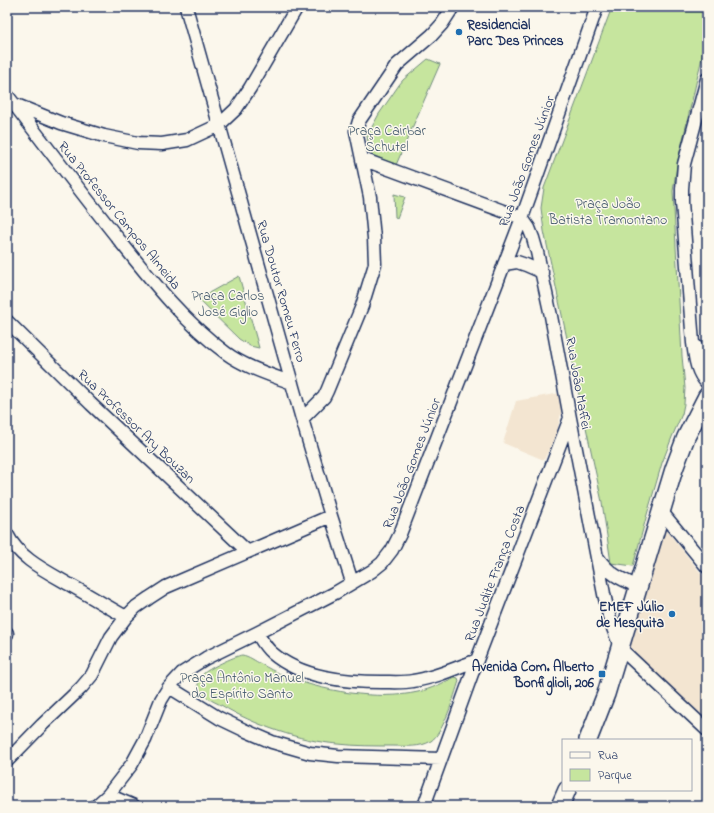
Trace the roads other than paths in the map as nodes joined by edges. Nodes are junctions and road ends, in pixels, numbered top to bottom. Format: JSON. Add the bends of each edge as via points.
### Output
{"nodes":[{"id":1,"x":186,"y":7,"type":"edge"},
{"id":2,"x":297,"y":7,"type":"edge"},
{"id":3,"x":453,"y":7,"type":"edge"},
{"id":4,"x":597,"y":7,"type":"edge"},
{"id":5,"x":707,"y":79,"type":"edge"},
{"id":6,"x":11,"y":100,"type":"edge"},
{"id":7,"x":219,"y":125,"type":"junction"},
{"id":8,"x":362,"y":159,"type":"junction"},
{"id":9,"x":522,"y":218,"type":"junction"},
{"id":10,"x":504,"y":264,"type":"junction"},
{"id":11,"x":542,"y":272,"type":"junction"},
{"id":12,"x":7,"y":321,"type":"edge"},
{"id":13,"x":693,"y":343,"type":"junction"},
{"id":14,"x":707,"y":361,"type":"edge"},
{"id":15,"x":292,"y":383,"type":"junction"},
{"id":16,"x":707,"y":383,"type":"edge"},
{"id":17,"x":707,"y":396,"type":"edge"},
{"id":18,"x":570,"y":418,"type":"junction"},
{"id":19,"x":302,"y":419,"type":"junction"},
{"id":20,"x":661,"y":511,"type":"junction"},
{"id":21,"x":331,"y":516,"type":"junction"},
{"id":22,"x":7,"y":534,"type":"edge"},
{"id":23,"x":248,"y":552,"type":"junction"},
{"id":24,"x":596,"y":556,"type":"junction"},
{"id":25,"x":707,"y":567,"type":"edge"},
{"id":26,"x":352,"y":582,"type":"junction"},
{"id":27,"x":638,"y":587,"type":"junction"},
{"id":28,"x":126,"y":617,"type":"junction"},
{"id":29,"x":257,"y":633,"type":"junction"},
{"id":30,"x":621,"y":649,"type":"junction"},
{"id":31,"x":477,"y":660,"type":"junction"},
{"id":32,"x":169,"y":687,"type":"junction"},
{"id":33,"x":707,"y":730,"type":"edge"},
{"id":34,"x":588,"y":739,"type":"edge"},
{"id":35,"x":441,"y":759,"type":"junction"},
{"id":36,"x":7,"y":761,"type":"edge"},
{"id":37,"x":566,"y":791,"type":"edge"},
{"id":38,"x":108,"y":795,"type":"junction"},
{"id":39,"x":96,"y":806,"type":"edge"},
{"id":40,"x":134,"y":806,"type":"edge"},
{"id":41,"x":424,"y":806,"type":"edge"},
{"id":42,"x":560,"y":806,"type":"edge"}],
"edges":[{"from":1,"to":7,"type":"street","name":"Rua Doutor Romeu Ferro"},
{"from":2,"to":7,"type":"street","via":[[250,88],[236,109]]},
{"from":3,"to":8,"type":"street","via":[[432,35],[397,65],[359,121],[356,131]]},
{"from":4,"to":9,"type":"street","name":"Rua João Gomes Júnior"},
{"from":5,"to":13,"type":"street","via":[[684,164],[682,189]]},
{"from":6,"to":7,"type":"street","via":[[61,124],[138,143],[162,144],[187,140]]},
{"from":6,"to":15,"type":"street","name":"Rua Professor Campos Almeida","via":[[130,254],[197,329],[237,360]]},
{"from":7,"to":15,"type":"street","name":"Rua Doutor Romeu Ferro"},
{"from":8,"to":9,"type":"street"},
{"from":8,"to":19,"type":"street","via":[[370,197],[375,264],[362,306],[327,391]]},
{"from":9,"to":10,"type":"street","name":"Rua João Gomes Júnior"},
{"from":9,"to":11,"type":"street","name":"Rua João Maffei","via":[[533,238]]},
{"from":10,"to":11,"type":"street","via":[[517,262]]},
{"from":10,"to":26,"type":"street","name":"Rua João Gomes Júnior","via":[[400,534],[382,563]]},
{"from":11,"to":18,"type":"street","name":"Rua João Maffei"},
{"from":12,"to":23,"type":"street","name":"Rua Professor Ary Bouzan"},
{"from":13,"to":14,"type":"street"},
{"from":13,"to":16,"type":"street","via":[[696,363]]},
{"from":15,"to":19,"type":"street","name":"Rua Doutor Romeu Ferro"},
{"from":17,"to":20,"type":"main road","via":[[685,441]]},
{"from":18,"to":24,"type":"street","name":"Rua João Maffei"},
{"from":18,"to":31,"type":"street","name":"Rua Judite França Costa"},
{"from":19,"to":21,"type":"street","name":"Rua Doutor Romeu Ferro"},
{"from":20,"to":25,"type":"street"},
{"from":20,"to":27,"type":"main road"},
{"from":21,"to":23,"type":"street"},
{"from":21,"to":26,"type":"street","name":"Rua Doutor Romeu Ferro"},
{"from":22,"to":28,"type":"street","via":[[16,548],[31,561]]},
{"from":23,"to":28,"type":"street","via":[[166,587]]},
{"from":24,"to":27,"type":"street","name":"Rua João Maffei","via":[[607,570]]},
{"from":24,"to":30,"type":"street","name":"Rua João Maffei","via":[[609,616]]},
{"from":26,"to":29,"type":"street","name":"Rua João Gomes Júnior"},
{"from":27,"to":30,"type":"main road"},
{"from":28,"to":36,"type":"street","via":[[111,637],[85,684]]},
{"from":29,"to":31,"type":"street","via":[[264,645],[284,662],[299,670],[336,679],[366,682],[412,681],[426,679]]},
{"from":29,"to":32,"type":"street","name":"Rua João Gomes Júnior","via":[[206,658],[182,673]]},
{"from":30,"to":33,"type":"street"},
{"from":30,"to":34,"type":"main road"},
{"from":31,"to":35,"type":"street","name":"Rua Judite França Costa"},
{"from":32,"to":35,"type":"street","via":[[219,718],[272,742],[302,751],[338,756]]},
{"from":32,"to":38,"type":"street","name":"Rua João Gomes Júnior","via":[[132,764]]},
{"from":35,"to":41,"type":"street","name":"Rua Judite França Costa"},
{"from":37,"to":42,"type":"main road"},
{"from":38,"to":39,"type":"street","name":"Rua João Gomes Júnior"},
{"from":38,"to":40,"type":"street"}]}
